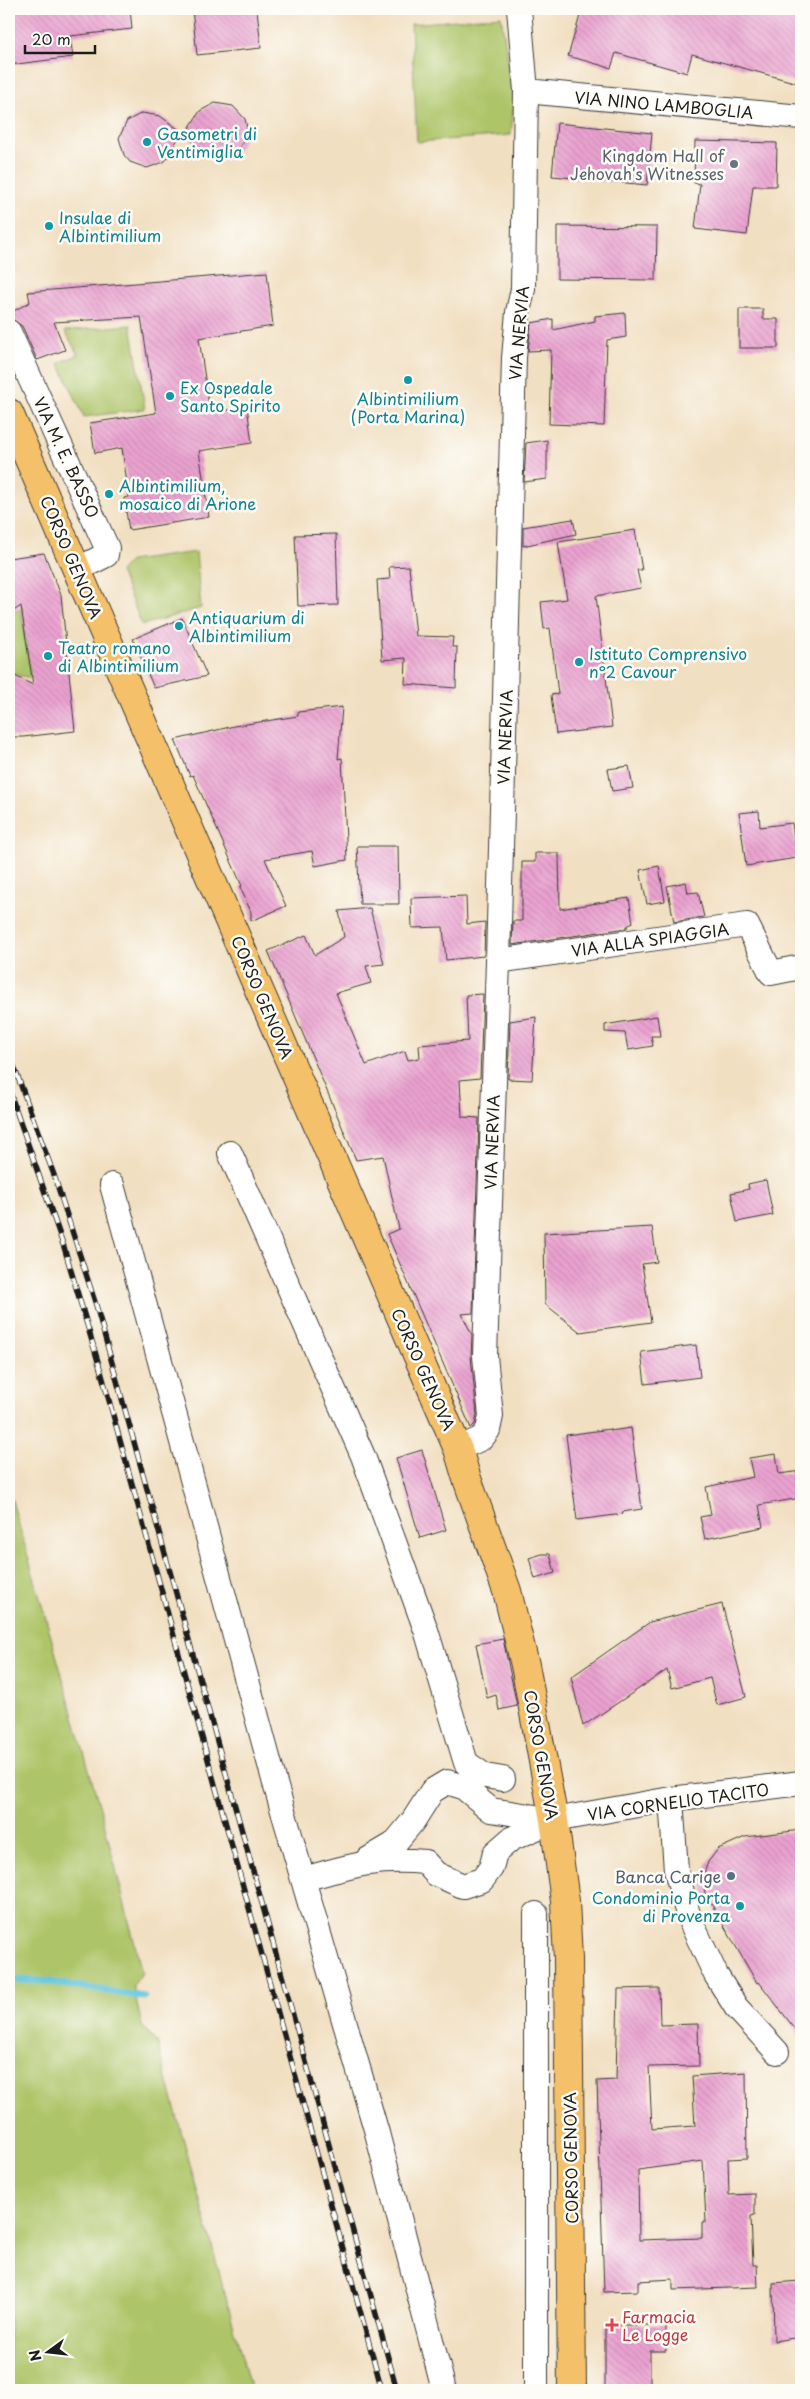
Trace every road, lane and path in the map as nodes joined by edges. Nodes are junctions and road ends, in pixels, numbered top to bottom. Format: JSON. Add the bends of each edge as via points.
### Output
{"nodes":[{"id":1,"x":519,"y":9,"type":"edge"},
{"id":2,"x":526,"y":91,"type":"junction"},
{"id":3,"x":801,"y":117,"type":"edge"},
{"id":4,"x":9,"y":332,"type":"edge"},
{"id":5,"x":9,"y":413,"type":"edge"},
{"id":6,"x":78,"y":569,"type":"junction"},
{"id":7,"x":498,"y":962,"type":"junction"},
{"id":8,"x":801,"y":967,"type":"edge"},
{"id":9,"x":230,"y":1153,"type":"dead end"},
{"id":10,"x":112,"y":1185,"type":"dead end"},
{"id":11,"x":458,"y":1449,"type":"junction"},
{"id":12,"x":503,"y":1778,"type":"dead end"},
{"id":13,"x":801,"y":1783,"type":"edge"},
{"id":14,"x":671,"y":1799,"type":"junction"},
{"id":15,"x":554,"y":1820,"type":"junction"},
{"id":16,"x":364,"y":1862,"type":"junction"},
{"id":17,"x":304,"y":1879,"type":"junction"},
{"id":18,"x":536,"y":1914,"type":"dead end"},
{"id":19,"x":777,"y":2052,"type":"dead end"},
{"id":20,"x":444,"y":2390,"type":"edge"},
{"id":21,"x":536,"y":2390,"type":"edge"},
{"id":22,"x":572,"y":2390,"type":"edge"}],
"edges":[{"from":1,"to":2,"type":"street","name":"VIA NERVIA"},
{"from":2,"to":3,"type":"street","name":"VIA NINO LAMBOGLIA"},
{"from":2,"to":7,"type":"street","name":"VIA NERVIA","via":[[523,289],[518,312],[513,391]]},
{"from":4,"to":6,"type":"street","name":"VIA M. E. BASSO","via":[[107,548],[106,555]]},
{"from":5,"to":6,"type":"main road","name":"CORSO GENOVA"},
{"from":6,"to":11,"type":"main road","name":"CORSO GENOVA"},
{"from":7,"to":8,"type":"street","name":"VIA ALLA SPIAGGIA","via":[[747,925],[771,973]]},
{"from":7,"to":11,"type":"street","name":"VIA NERVIA","via":[[485,1356],[491,1416],[488,1430],[482,1438]]},
{"from":9,"to":12,"type":"street","via":[[363,1456],[426,1630],[466,1763],[485,1776]]},
{"from":10,"to":17,"type":"street"},
{"from":11,"to":15,"type":"main road","name":"CORSO GENOVA","via":[[515,1620]]},
{"from":13,"to":14,"type":"street","name":"VIA CORNELIO TACITO"},
{"from":14,"to":15,"type":"street","name":"VIA CORNELIO TACITO"},
{"from":14,"to":19,"type":"street","via":[[676,1870],[689,1918],[716,1975],[736,2007]]},
{"from":15,"to":16,"type":"street","via":[[511,1839],[495,1853],[491,1868],[482,1880],[463,1886],[436,1874],[426,1862],[399,1859]]},
{"from":15,"to":16,"type":"street","via":[[491,1810],[463,1787],[447,1782],[432,1791],[394,1844]]},
{"from":15,"to":22,"type":"main road","name":"CORSO GENOVA","via":[[565,1901],[568,1959]]},
{"from":16,"to":17,"type":"street"},
{"from":17,"to":20,"type":"street","via":[[377,2132]]},
{"from":18,"to":21,"type":"street"}]}
